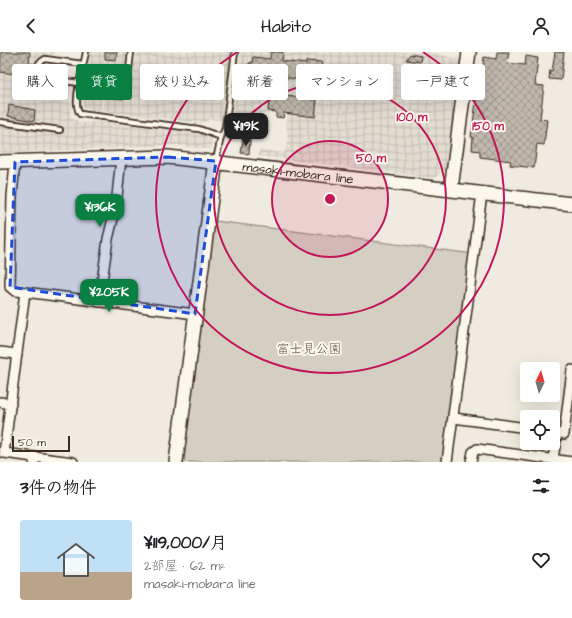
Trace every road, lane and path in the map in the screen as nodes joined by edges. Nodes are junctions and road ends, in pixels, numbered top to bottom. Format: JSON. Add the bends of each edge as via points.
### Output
{"nodes":[{"id":1,"x":86,"y":52,"type":"edge"},
{"id":2,"x":131,"y":52,"type":"edge"},
{"id":3,"x":235,"y":52,"type":"edge"},
{"id":4,"x":469,"y":52,"type":"edge"},
{"id":5,"x":83,"y":64,"type":"joint"},
{"id":6,"x":130,"y":64,"type":"edge"},
{"id":7,"x":76,"y":83,"type":"edge"},
{"id":8,"x":77,"y":100,"type":"edge"},
{"id":9,"x":0,"y":122,"type":"edge"},
{"id":10,"x":60,"y":130,"type":"dead end"},
{"id":11,"x":221,"y":137,"type":"junction"},
{"id":12,"x":121,"y":158,"type":"junction"},
{"id":13,"x":216,"y":161,"type":"junction"},
{"id":14,"x":0,"y":162,"type":"edge"},
{"id":15,"x":15,"y":162,"type":"junction"},
{"id":16,"x":451,"y":189,"type":"junction"},
{"id":17,"x":482,"y":193,"type":"junction"},
{"id":18,"x":572,"y":204,"type":"edge"},
{"id":19,"x":25,"y":292,"type":"junction"},
{"id":20,"x":99,"y":302,"type":"junction"},
{"id":21,"x":195,"y":314,"type":"junction"},
{"id":22,"x":0,"y":352,"type":"edge"},
{"id":23,"x":17,"y":354,"type":"junction"},
{"id":24,"x":572,"y":370,"type":"edge"},
{"id":25,"x":571,"y":393,"type":"edge"},
{"id":26,"x":0,"y":402,"type":"edge"},
{"id":27,"x":11,"y":404,"type":"junction"},
{"id":28,"x":454,"y":418,"type":"junction"},
{"id":29,"x":520,"y":427,"type":"edge"},
{"id":30,"x":562,"y":433,"type":"edge"},
{"id":31,"x":523,"y":459,"type":"edge"},
{"id":32,"x":553,"y":459,"type":"junction"},
{"id":33,"x":34,"y":460,"type":"edge"},
{"id":34,"x":73,"y":462,"type":"edge"},
{"id":35,"x":176,"y":462,"type":"edge"},
{"id":36,"x":447,"y":462,"type":"edge"},
{"id":37,"x":471,"y":462,"type":"edge"},
{"id":38,"x":572,"y":462,"type":"edge"}],
"edges":[{"from":1,"to":5,"type":"lane"},
{"from":2,"to":6,"type":"lane"},
{"from":3,"to":11,"type":"lane","via":[[225,129]]},
{"from":4,"to":16,"type":"main road"},
{"from":5,"to":7,"type":"lane","via":[[45,59],[39,63],[38,72],[43,78]]},
{"from":8,"to":11,"type":"lane","via":[[76,108],[80,114],[199,129]]},
{"from":9,"to":10,"type":"lane"},
{"from":11,"to":13,"type":"lane"},
{"from":12,"to":13,"type":"main road","name":"masaki-mobara line","via":[[168,157]]},
{"from":12,"to":15,"type":"main road","name":"masaki-mobara line"},
{"from":12,"to":20,"type":"street","via":[[116,206],[108,239]]},
{"from":13,"to":16,"type":"main road","name":"masaki-mobara line"},
{"from":13,"to":21,"type":"main road"},
{"from":14,"to":15,"type":"main road","name":"masaki-mobara line"},
{"from":15,"to":19,"type":"street","via":[[10,287]]},
{"from":16,"to":17,"type":"main road","name":"masaki-mobara line"},
{"from":17,"to":18,"type":"main road","name":"masaki-mobara line"},
{"from":17,"to":28,"type":"street"},
{"from":19,"to":20,"type":"street"},
{"from":19,"to":23,"type":"street"},
{"from":20,"to":21,"type":"street"},
{"from":21,"to":35,"type":"main road"},
{"from":22,"to":23,"type":"street"},
{"from":23,"to":27,"type":"street"},
{"from":24,"to":25,"type":"street"},
{"from":25,"to":30,"type":"street"},
{"from":26,"to":27,"type":"street"},
{"from":27,"to":33,"type":"street","via":[[4,453]]},
{"from":28,"to":29,"type":"street"},
{"from":28,"to":36,"type":"street"},
{"from":30,"to":32,"type":"street"},
{"from":31,"to":32,"type":"street"},
{"from":31,"to":37,"type":"street","via":[[477,449],[473,452]]},
{"from":32,"to":38,"type":"street"},
{"from":33,"to":34,"type":"street"}]}
